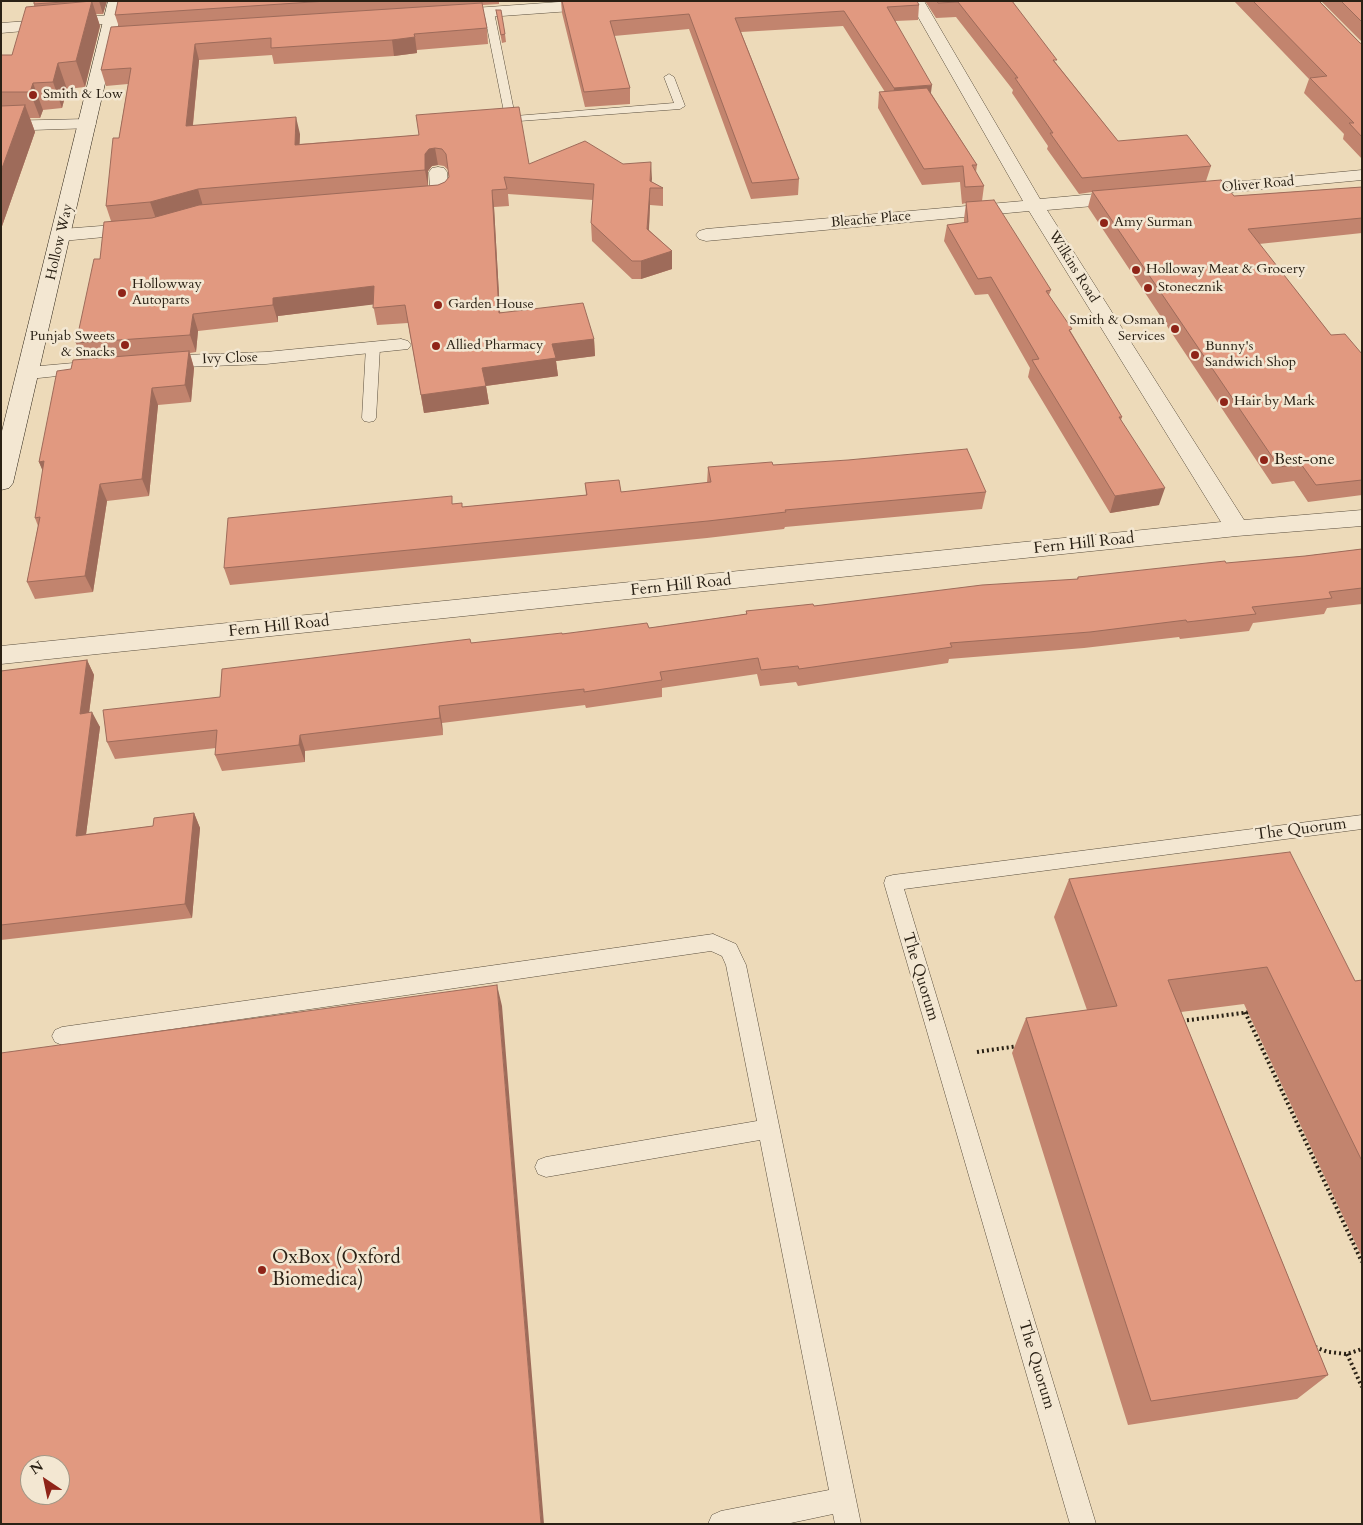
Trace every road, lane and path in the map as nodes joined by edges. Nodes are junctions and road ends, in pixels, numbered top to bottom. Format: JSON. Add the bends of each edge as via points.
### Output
{"nodes":[{"id":1,"x":116,"y":1,"type":"edge"},
{"id":2,"x":641,"y":1,"type":"edge"},
{"id":3,"x":916,"y":1,"type":"edge"},
{"id":4,"x":488,"y":12,"type":"junction"},
{"id":5,"x":430,"y":16,"type":"edge"},
{"id":6,"x":1,"y":28,"type":"edge"},
{"id":7,"x":115,"y":31,"type":"junction"},
{"id":8,"x":669,"y":77,"type":"dead end"},
{"id":9,"x":88,"y":124,"type":"junction"},
{"id":10,"x":1,"y":126,"type":"edge"},
{"id":11,"x":438,"y":172,"type":"edge"},
{"id":12,"x":1362,"y":175,"type":"edge"},
{"id":13,"x":1176,"y":192,"type":"edge"},
{"id":14,"x":1147,"y":195,"type":"edge"},
{"id":15,"x":391,"y":198,"type":"edge"},
{"id":16,"x":1035,"y":206,"type":"junction"},
{"id":17,"x":157,"y":227,"type":"edge"},
{"id":18,"x":62,"y":235,"type":"junction"},
{"id":19,"x":706,"y":235,"type":"dead end"},
{"id":20,"x":401,"y":345,"type":"dead end"},
{"id":21,"x":373,"y":347,"type":"junction"},
{"id":22,"x":29,"y":373,"type":"junction"},
{"id":23,"x":369,"y":418,"type":"dead end"},
{"id":24,"x":1,"y":482,"type":"edge"},
{"id":25,"x":1362,"y":518,"type":"edge"},
{"id":26,"x":1237,"y":528,"type":"junction"},
{"id":27,"x":1,"y":655,"type":"edge"},
{"id":28,"x":1362,"y":822,"type":"edge"},
{"id":29,"x":1255,"y":1011,"type":"edge"},
{"id":30,"x":1245,"y":1012,"type":"junction"},
{"id":31,"x":1178,"y":1022,"type":"edge"},
{"id":32,"x":62,"y":1036,"type":"dead end"},
{"id":33,"x":1022,"y":1045,"type":"dead end"},
{"id":34,"x":944,"y":1057,"type":"junction"},
{"id":35,"x":769,"y":1129,"type":"junction"},
{"id":36,"x":546,"y":1167,"type":"dead end"},
{"id":37,"x":1362,"y":1262,"type":"edge"},
{"id":38,"x":1308,"y":1344,"type":"edge"},
{"id":39,"x":1362,"y":1349,"type":"edge"},
{"id":40,"x":1347,"y":1354,"type":"junction"},
{"id":41,"x":1362,"y":1387,"type":"edge"},
{"id":42,"x":846,"y":1512,"type":"edge"},
{"id":43,"x":721,"y":1524,"type":"edge"},
{"id":44,"x":1083,"y":1524,"type":"edge"}],
"edges":[{"from":1,"to":7,"type":"street","name":"Hollow Way"},
{"from":2,"to":4,"type":"street"},
{"from":3,"to":16,"type":"street","name":"Wilkins Road"},
{"from":4,"to":5,"type":"street"},
{"from":4,"to":8,"type":"lane","via":[[510,120],[680,106]]},
{"from":6,"to":7,"type":"street"},
{"from":7,"to":9,"type":"street","name":"Hollow Way"},
{"from":9,"to":10,"type":"street"},
{"from":9,"to":18,"type":"street","name":"Hollow Way"},
{"from":11,"to":15,"type":"street","via":[[440,194]]},
{"from":12,"to":13,"type":"street","name":"Oliver Road"},
{"from":14,"to":16,"type":"street"},
{"from":16,"to":19,"type":"street","name":"Bleache Place"},
{"from":16,"to":26,"type":"street","name":"Wilkins Road"},
{"from":17,"to":18,"type":"street"},
{"from":18,"to":22,"type":"street","name":"Hollow Way"},
{"from":20,"to":21,"type":"street","name":"Ivy Close"},
{"from":21,"to":22,"type":"street","name":"Ivy Close","via":[[266,358]]},
{"from":21,"to":23,"type":"lane"},
{"from":22,"to":24,"type":"street","name":"Hollow Way"},
{"from":25,"to":26,"type":"street","name":"Fern Hill Road"},
{"from":26,"to":27,"type":"street","name":"Fern Hill Road"},
{"from":28,"to":34,"type":"lane","name":"The Quorum","via":[[892,883]]},
{"from":29,"to":30,"type":"path"},
{"from":30,"to":31,"type":"path"},
{"from":30,"to":37,"type":"path"},
{"from":32,"to":35,"type":"lane","via":[[713,942],[729,950],[736,965]]},
{"from":33,"to":34,"type":"path"},
{"from":34,"to":44,"type":"lane","name":"The Quorum"},
{"from":35,"to":36,"type":"lane"},
{"from":35,"to":42,"type":"lane"},
{"from":38,"to":40,"type":"path","via":[[1328,1352]]},
{"from":39,"to":40,"type":"path"},
{"from":40,"to":41,"type":"path"},
{"from":42,"to":43,"type":"lane"}]}
